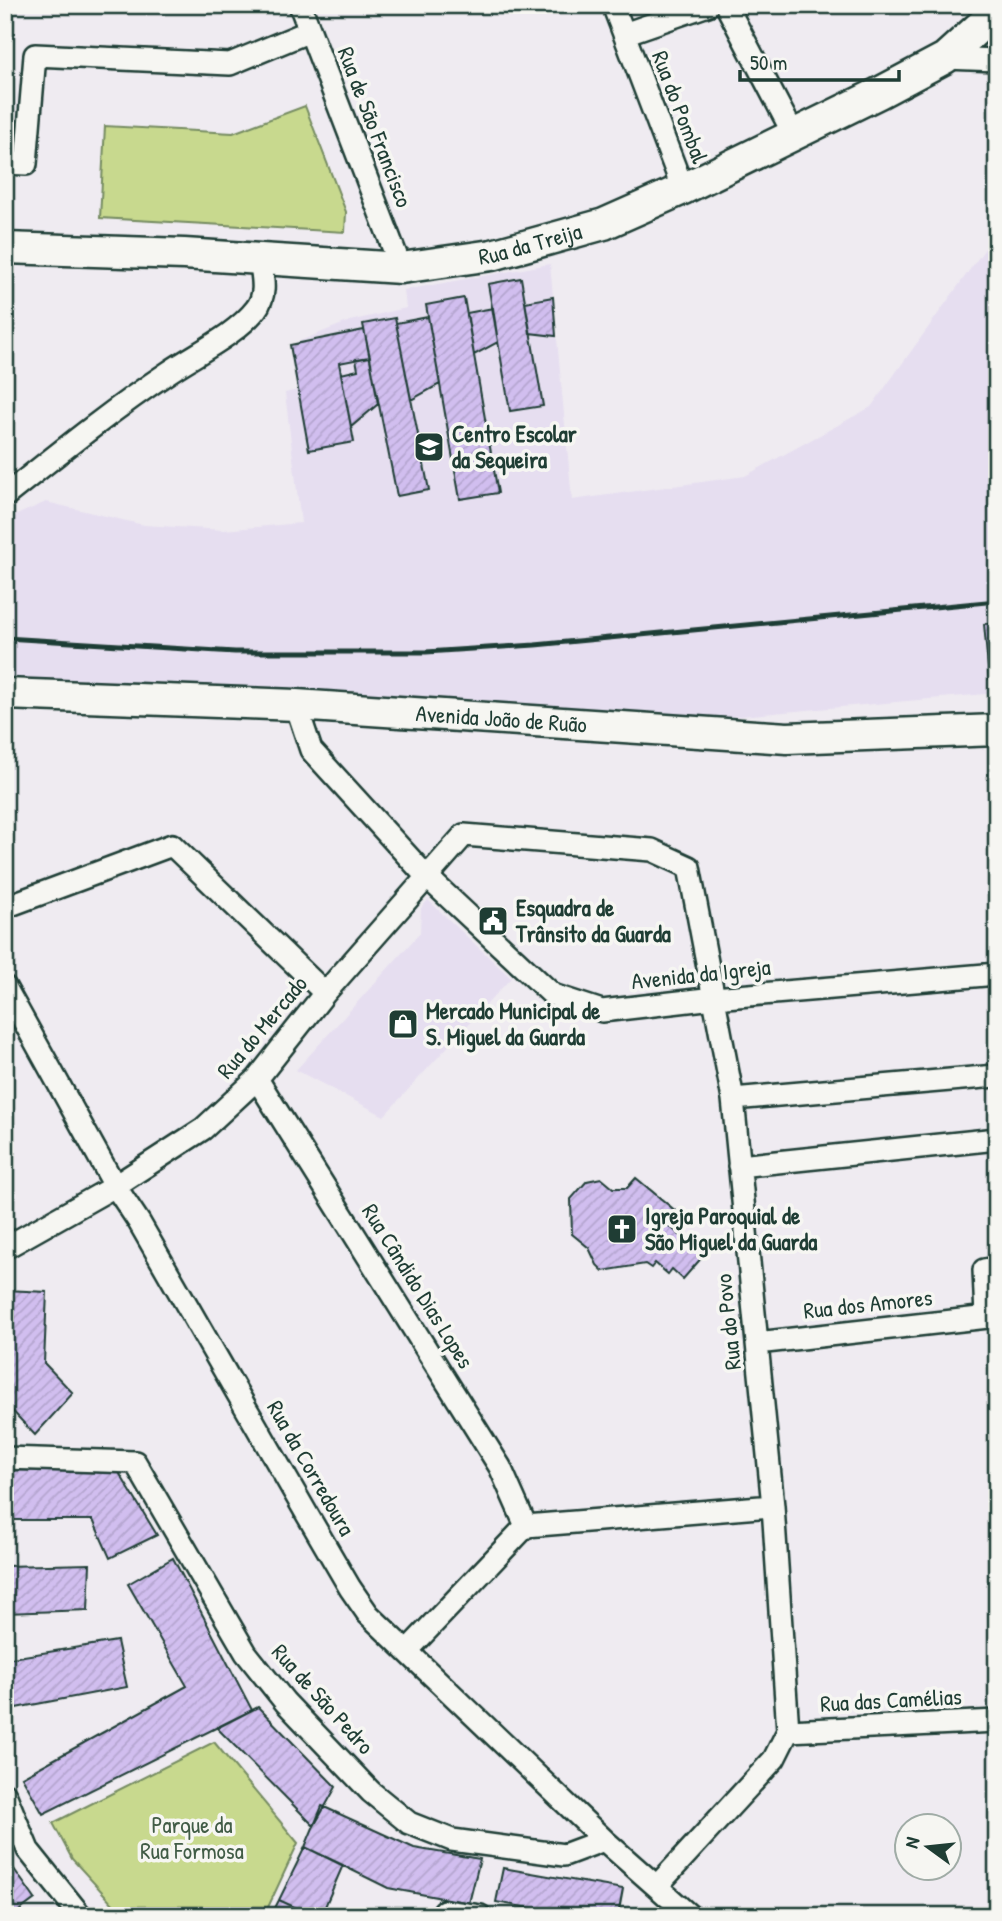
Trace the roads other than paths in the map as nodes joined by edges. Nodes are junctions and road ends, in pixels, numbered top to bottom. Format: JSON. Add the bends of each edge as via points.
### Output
{"nodes":[{"id":1,"x":300,"y":5,"type":"edge"},
{"id":2,"x":613,"y":5,"type":"edge"},
{"id":3,"x":708,"y":5,"type":"edge"},
{"id":4,"x":726,"y":5,"type":"edge"},
{"id":5,"x":997,"y":6,"type":"edge"},
{"id":6,"x":310,"y":31,"type":"junction"},
{"id":7,"x":624,"y":34,"type":"junction"},
{"id":8,"x":945,"y":58,"type":"junction"},
{"id":9,"x":997,"y":61,"type":"edge"},
{"id":10,"x":794,"y":135,"type":"junction"},
{"id":11,"x":5,"y":163,"type":"edge"},
{"id":12,"x":683,"y":189,"type":"junction"},
{"id":13,"x":5,"y":248,"type":"edge"},
{"id":14,"x":260,"y":258,"type":"junction"},
{"id":15,"x":401,"y":268,"type":"junction"},
{"id":16,"x":5,"y":496,"type":"edge"},
{"id":17,"x":5,"y":694,"type":"edge"},
{"id":18,"x":296,"y":705,"type":"junction"},
{"id":19,"x":997,"y":730,"type":"edge"},
{"id":20,"x":426,"y":876,"type":"junction"},
{"id":21,"x":5,"y":907,"type":"edge"},
{"id":22,"x":997,"y":974,"type":"edge"},
{"id":23,"x":5,"y":987,"type":"edge"},
{"id":24,"x":325,"y":993,"type":"junction"},
{"id":25,"x":714,"y":998,"type":"junction"},
{"id":26,"x":996,"y":1076,"type":"edge"},
{"id":27,"x":257,"y":1079,"type":"junction"},
{"id":28,"x":733,"y":1099,"type":"junction"},
{"id":29,"x":997,"y":1139,"type":"edge"},
{"id":30,"x":740,"y":1166,"type":"junction"},
{"id":31,"x":115,"y":1186,"type":"junction"},
{"id":32,"x":5,"y":1248,"type":"edge"},
{"id":33,"x":997,"y":1268,"type":"edge"},
{"id":34,"x":991,"y":1316,"type":"edge"},
{"id":35,"x":757,"y":1343,"type":"junction"},
{"id":36,"x":5,"y":1458,"type":"edge"},
{"id":37,"x":773,"y":1506,"type":"junction"},
{"id":38,"x":526,"y":1526,"type":"junction"},
{"id":39,"x":407,"y":1651,"type":"junction"},
{"id":40,"x":997,"y":1721,"type":"edge"},
{"id":41,"x":788,"y":1731,"type":"junction"},
{"id":42,"x":5,"y":1794,"type":"edge"},
{"id":43,"x":13,"y":1838,"type":"edge"},
{"id":44,"x":604,"y":1840,"type":"junction"},
{"id":45,"x":666,"y":1900,"type":"edge"},
{"id":46,"x":81,"y":1916,"type":"edge"},
{"id":47,"x":443,"y":1916,"type":"edge"},
{"id":48,"x":480,"y":1916,"type":"edge"},
{"id":49,"x":690,"y":1916,"type":"edge"}],
"edges":[{"from":1,"to":6,"type":"street","name":"Rua de São Francisco"},
{"from":2,"to":7,"type":"street","name":"Rua do Pombal"},
{"from":3,"to":7,"type":"street"},
{"from":4,"to":10,"type":"street"},
{"from":5,"to":8,"type":"street","name":"Rua da Treija"},
{"from":6,"to":11,"type":"street","via":[[230,64],[35,55],[26,164]]},
{"from":6,"to":15,"type":"street","name":"Rua de São Francisco"},
{"from":7,"to":12,"type":"street","name":"Rua do Pombal"},
{"from":8,"to":9,"type":"street"},
{"from":8,"to":10,"type":"street","name":"Rua da Treija"},
{"from":10,"to":12,"type":"street","name":"Rua da Treija"},
{"from":12,"to":15,"type":"street","name":"Rua da Treija","via":[[604,224],[492,255]]},
{"from":13,"to":14,"type":"street","name":"Rua da Treija"},
{"from":14,"to":15,"type":"street","name":"Rua da Treija"},
{"from":14,"to":16,"type":"street","via":[[265,294],[256,310]]},
{"from":17,"to":18,"type":"street","name":"Avenida João de Ruão"},
{"from":18,"to":19,"type":"street","name":"Avenida João de Ruão","via":[[788,738]]},
{"from":18,"to":20,"type":"street","name":"Avenida da Igreja","via":[[311,750]]},
{"from":20,"to":24,"type":"street","name":"Rua do Mercado"},
{"from":20,"to":25,"type":"street","name":"Avenida da Igreja","via":[[553,995],[601,1011]]},
{"from":20,"to":25,"type":"street","name":"Rua do Povo","via":[[464,835],[652,850],[689,867]]},
{"from":21,"to":24,"type":"street","via":[[172,845]]},
{"from":22,"to":25,"type":"street","name":"Avenida da Igreja"},
{"from":23,"to":31,"type":"street","name":"Rua da Corredoura"},
{"from":24,"to":27,"type":"street","name":"Rua do Mercado"},
{"from":25,"to":28,"type":"street","name":"Rua do Povo"},
{"from":26,"to":28,"type":"street"},
{"from":27,"to":31,"type":"street","name":"Rua do Mercado","via":[[203,1129]]},
{"from":27,"to":38,"type":"street","name":"Rua Cândido Dias Lopes","via":[[499,1467]]},
{"from":28,"to":30,"type":"street","name":"Rua do Povo"},
{"from":29,"to":30,"type":"street"},
{"from":30,"to":35,"type":"street","name":"Rua do Povo"},
{"from":31,"to":32,"type":"street","name":"Rua do Mercado"},
{"from":31,"to":39,"type":"street","name":"Rua da Corredoura","via":[[350,1588],[368,1614]]},
{"from":33,"to":34,"type":"street","name":"Rua dos Amores","via":[[984,1270]]},
{"from":34,"to":35,"type":"street","name":"Rua dos Amores"},
{"from":35,"to":37,"type":"street","name":"Rua do Povo"},
{"from":36,"to":44,"type":"street","name":"Rua de São Pedro","via":[[135,1462],[246,1653],[285,1702],[371,1792],[409,1823],[452,1840],[564,1856]]},
{"from":37,"to":38,"type":"street"},
{"from":37,"to":41,"type":"street","name":"Rua do Povo"},
{"from":38,"to":39,"type":"street"},
{"from":39,"to":44,"type":"street","name":"Rua da Corredoura"},
{"from":40,"to":41,"type":"street","name":"Rua das Camélias"},
{"from":41,"to":45,"type":"street","via":[[774,1759]]},
{"from":42,"to":43,"type":"street"},
{"from":43,"to":46,"type":"street"},
{"from":44,"to":45,"type":"street","name":"Rua da Corredoura"},
{"from":45,"to":49,"type":"street","name":"Rua da Corredoura"},
{"from":47,"to":48,"type":"street","via":[[444,1911]]}]}
